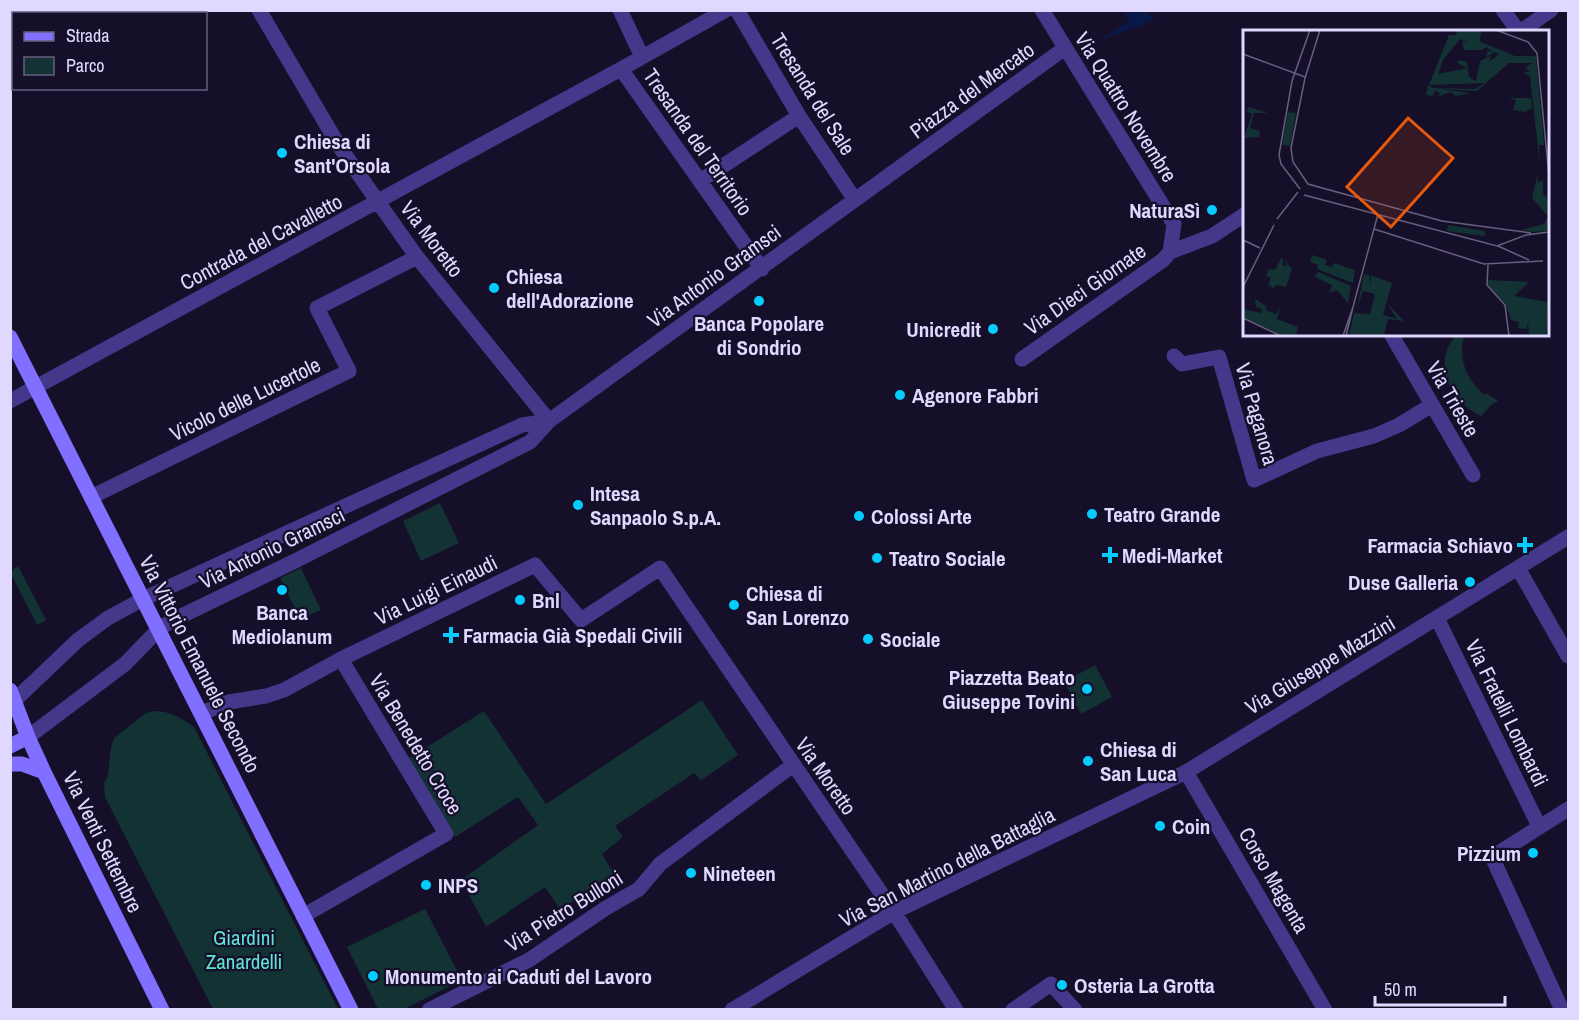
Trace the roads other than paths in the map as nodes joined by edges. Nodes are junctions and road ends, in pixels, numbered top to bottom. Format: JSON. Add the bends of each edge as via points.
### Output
{"nodes":[{"id":1,"x":259,"y":10,"type":"edge"},
{"id":2,"x":620,"y":10,"type":"edge"},
{"id":3,"x":726,"y":10,"type":"edge"},
{"id":4,"x":737,"y":10,"type":"edge"},
{"id":5,"x":1042,"y":10,"type":"edge"},
{"id":6,"x":1503,"y":10,"type":"edge"},
{"id":7,"x":1551,"y":10,"type":"edge"},
{"id":8,"x":1518,"y":30,"type":"edge"},
{"id":9,"x":1522,"y":30,"type":"edge"},
{"id":10,"x":1065,"y":48,"type":"junction"},
{"id":11,"x":642,"y":57,"type":"junction"},
{"id":12,"x":621,"y":69,"type":"junction"},
{"id":13,"x":799,"y":116,"type":"junction"},
{"id":14,"x":905,"y":165,"type":"joint"},
{"id":15,"x":700,"y":181,"type":"junction"},
{"id":16,"x":855,"y":200,"type":"junction"},
{"id":17,"x":378,"y":202,"type":"junction"},
{"id":18,"x":1243,"y":215,"type":"edge"},
{"id":19,"x":1174,"y":224,"type":"joint"},
{"id":20,"x":1170,"y":252,"type":"junction"},
{"id":21,"x":417,"y":257,"type":"junction"},
{"id":22,"x":762,"y":268,"type":"junction"},
{"id":23,"x":10,"y":337,"type":"edge"},
{"id":24,"x":1394,"y":340,"type":"edge"},
{"id":25,"x":1174,"y":356,"type":"dead end"},
{"id":26,"x":1022,"y":359,"type":"dead end"},
{"id":27,"x":36,"y":387,"type":"junction"},
{"id":28,"x":10,"y":400,"type":"edge"},
{"id":29,"x":1432,"y":405,"type":"junction"},
{"id":30,"x":549,"y":421,"type":"junction"},
{"id":31,"x":1473,"y":475,"type":"dead end"},
{"id":32,"x":91,"y":497,"type":"junction"},
{"id":33,"x":1569,"y":537,"type":"edge"},
{"id":34,"x":660,"y":568,"type":"joint"},
{"id":35,"x":1518,"y":568,"type":"junction"},
{"id":36,"x":143,"y":599,"type":"junction"},
{"id":37,"x":1437,"y":618,"type":"junction"},
{"id":38,"x":159,"y":629,"type":"junction"},
{"id":39,"x":1569,"y":656,"type":"edge"},
{"id":40,"x":340,"y":660,"type":"junction"},
{"id":41,"x":12,"y":698,"type":"edge"},
{"id":42,"x":202,"y":713,"type":"junction"},
{"id":43,"x":28,"y":737,"type":"junction"},
{"id":44,"x":10,"y":746,"type":"edge"},
{"id":45,"x":10,"y":764,"type":"edge"},
{"id":46,"x":793,"y":765,"type":"junction"},
{"id":47,"x":44,"y":772,"type":"junction"},
{"id":48,"x":1186,"y":772,"type":"junction"},
{"id":49,"x":1569,"y":809,"type":"edge"},
{"id":50,"x":1539,"y":826,"type":"junction"},
{"id":51,"x":894,"y":912,"type":"junction"},
{"id":52,"x":303,"y":916,"type":"junction"},
{"id":53,"x":162,"y":1010,"type":"edge"},
{"id":54,"x":351,"y":1010,"type":"edge"},
{"id":55,"x":429,"y":1010,"type":"edge"},
{"id":56,"x":732,"y":1010,"type":"edge"},
{"id":57,"x":956,"y":1010,"type":"edge"},
{"id":58,"x":1013,"y":1010,"type":"edge"},
{"id":59,"x":1075,"y":1010,"type":"edge"},
{"id":60,"x":1325,"y":1010,"type":"edge"},
{"id":61,"x":1562,"y":1010,"type":"edge"}],
"edges":[{"from":1,"to":17,"type":"street","name":"Via Moretto","via":[[339,146]]},
{"from":2,"to":11,"type":"street"},
{"from":3,"to":11,"type":"street","name":"Contrada del Cavalletto"},
{"from":4,"to":13,"type":"street","name":"Tresanda del Sale"},
{"from":5,"to":10,"type":"street","name":"Via Quattro Novembre"},
{"from":6,"to":8,"type":"street"},
{"from":7,"to":9,"type":"street"},
{"from":10,"to":14,"type":"street","name":"Piazza del Mercato"},
{"from":10,"to":19,"type":"street","name":"Via Quattro Novembre"},
{"from":11,"to":12,"type":"street","name":"Contrada del Cavalletto"},
{"from":12,"to":15,"type":"street","name":"Tresanda del Territorio"},
{"from":12,"to":17,"type":"street","name":"Contrada del Cavalletto"},
{"from":13,"to":15,"type":"street"},
{"from":13,"to":16,"type":"street","name":"Tresanda del Sale"},
{"from":14,"to":16,"type":"street","name":"Via Antonio Gramsci"},
{"from":15,"to":22,"type":"street","name":"Tresanda del Territorio"},
{"from":16,"to":22,"type":"street","name":"Via Antonio Gramsci"},
{"from":17,"to":21,"type":"street","name":"Via Moretto"},
{"from":17,"to":27,"type":"street","name":"Contrada del Cavalletto"},
{"from":18,"to":20,"type":"street","name":"Via Dieci Giornate","via":[[1212,236]]},
{"from":19,"to":20,"type":"street","name":"Via Dieci Giornate"},
{"from":20,"to":26,"type":"street","name":"Via Dieci Giornate","via":[[1156,266]]},
{"from":21,"to":30,"type":"street","name":"Via Moretto"},
{"from":21,"to":32,"type":"street","name":"Vicolo delle Lucertole","via":[[317,308],[349,371]]},
{"from":22,"to":30,"type":"street","name":"Via Antonio Gramsci"},
{"from":23,"to":27,"type":"main road","name":"Via Vittorio Emanuele Secondo"},
{"from":24,"to":29,"type":"street","name":"Via Trieste"},
{"from":25,"to":29,"type":"street","name":"Via Paganora","via":[[1182,364],[1219,357],[1254,480],[1317,452],[1374,436]]},
{"from":27,"to":28,"type":"street","name":"Contrada del Cavalletto"},
{"from":27,"to":32,"type":"main road","name":"Via Vittorio Emanuele Secondo"},
{"from":29,"to":31,"type":"street","name":"Via Trieste"},
{"from":30,"to":36,"type":"street","name":"Via Antonio Gramsci","via":[[522,425]]},
{"from":30,"to":38,"type":"street","name":"Via Antonio Gramsci","via":[[531,442]]},
{"from":32,"to":36,"type":"main road","name":"Via Vittorio Emanuele Secondo"},
{"from":33,"to":35,"type":"street","name":"Via Giuseppe Mazzini"},
{"from":34,"to":40,"type":"street","name":"Via Luigi Einaudi","via":[[581,620],[535,565]]},
{"from":34,"to":46,"type":"street","name":"Via Moretto"},
{"from":35,"to":37,"type":"street","name":"Via Giuseppe Mazzini"},
{"from":35,"to":39,"type":"street"},
{"from":36,"to":38,"type":"main road","name":"Via Vittorio Emanuele Secondo"},
{"from":36,"to":41,"type":"street","name":"Via Antonio Gramsci","via":[[78,640]]},
{"from":37,"to":48,"type":"street","name":"Via Giuseppe Mazzini"},
{"from":37,"to":50,"type":"street","name":"Via Fratelli Lombardi"},
{"from":38,"to":42,"type":"main road","name":"Via Vittorio Emanuele Secondo"},
{"from":38,"to":43,"type":"street","name":"Via Antonio Gramsci","via":[[125,664]]},
{"from":40,"to":42,"type":"street","name":"Via Luigi Einaudi","via":[[284,690],[229,702]]},
{"from":40,"to":52,"type":"street","name":"Via Benedetto Croce","via":[[446,834]]},
{"from":41,"to":43,"type":"main road","name":"Via Venti Settembre"},
{"from":42,"to":52,"type":"main road","name":"Via Vittorio Emanuele Secondo"},
{"from":43,"to":44,"type":"main road"},
{"from":43,"to":47,"type":"main road","name":"Via Venti Settembre"},
{"from":45,"to":47,"type":"main road"},
{"from":46,"to":51,"type":"street","name":"Via Moretto"},
{"from":46,"to":55,"type":"street","name":"Via Pietro Bulloni","via":[[660,864],[639,889],[529,960]]},
{"from":47,"to":53,"type":"main road","name":"Via Venti Settembre"},
{"from":48,"to":51,"type":"street","name":"Via San Martino della Battaglia"},
{"from":48,"to":60,"type":"street","name":"Corso Magenta"},
{"from":49,"to":50,"type":"street"},
{"from":50,"to":61,"type":"street","via":[[1492,857]]},
{"from":51,"to":56,"type":"street","name":"Via San Martino della Battaglia"},
{"from":51,"to":57,"type":"street","name":"Via Moretto"},
{"from":52,"to":54,"type":"main road","name":"Via Vittorio Emanuele Secondo"},
{"from":58,"to":59,"type":"street","via":[[1051,984]]}]}
